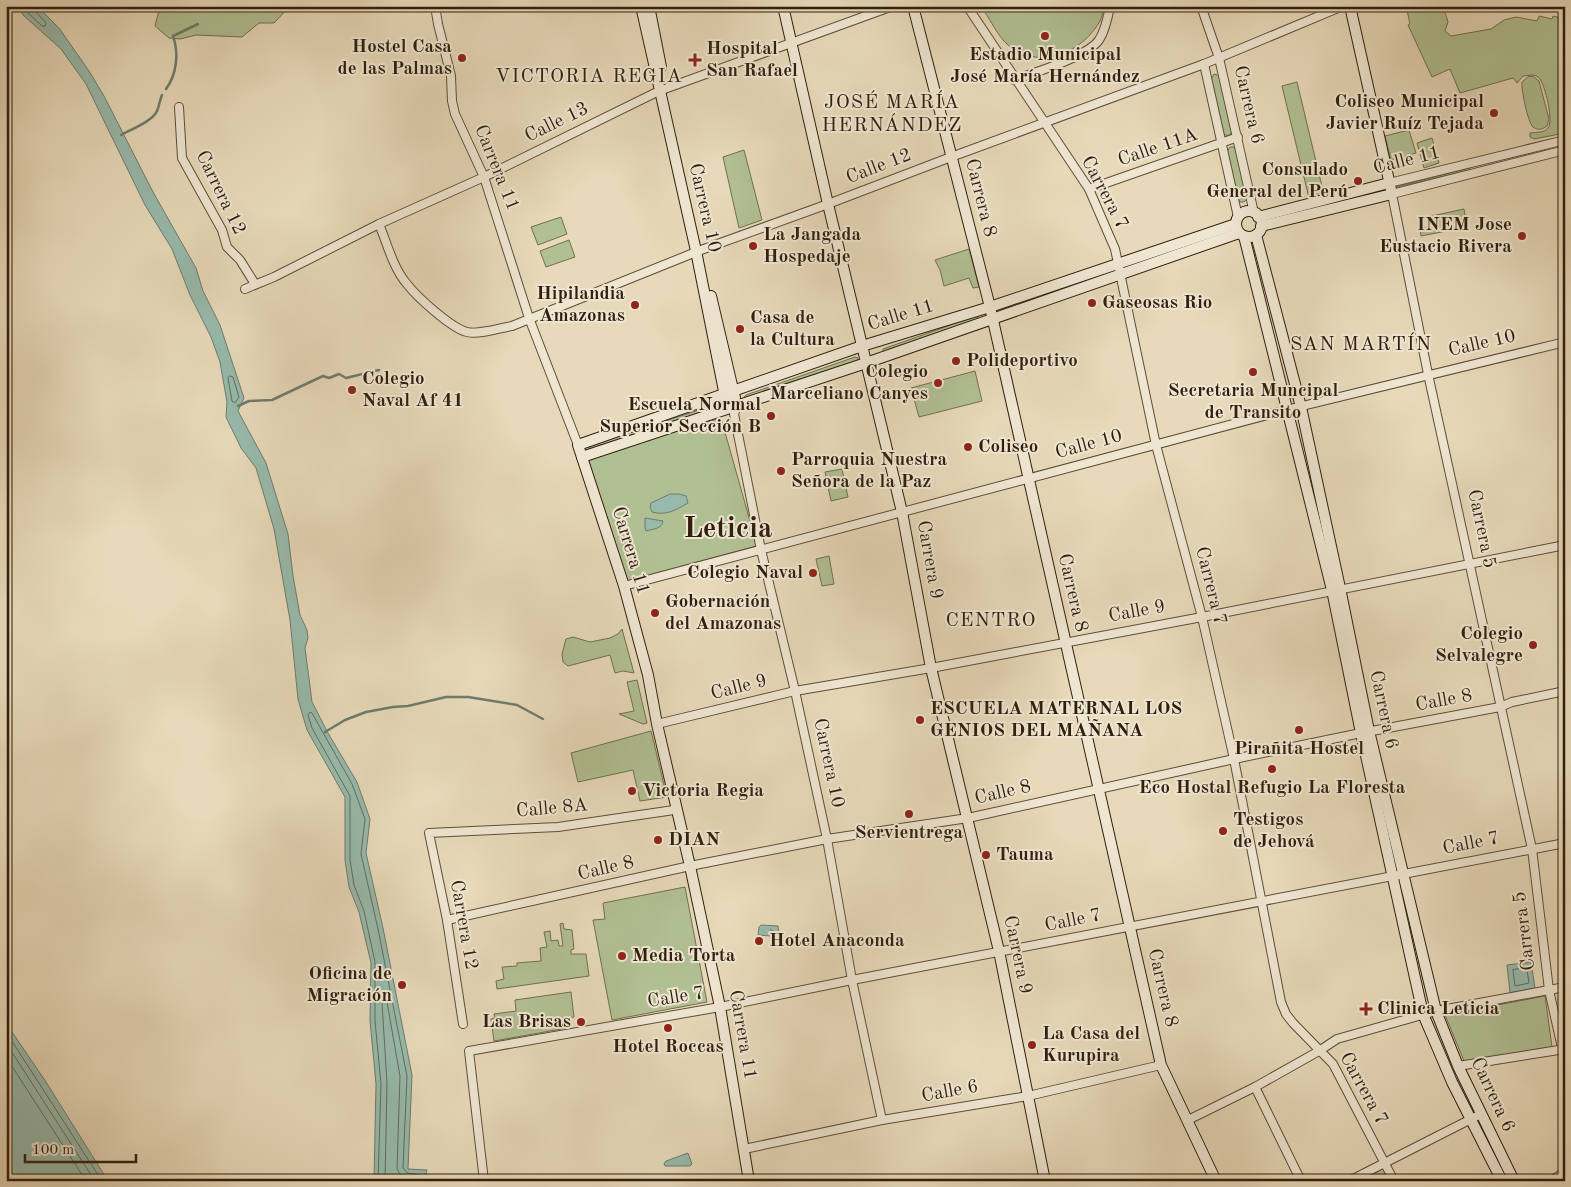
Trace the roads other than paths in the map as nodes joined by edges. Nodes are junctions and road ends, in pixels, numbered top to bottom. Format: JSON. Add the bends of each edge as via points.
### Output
{"nodes":[{"id":1,"x":434,"y":6,"type":"edge"},
{"id":2,"x":641,"y":6,"type":"edge"},
{"id":3,"x":649,"y":6,"type":"edge"},
{"id":4,"x":784,"y":6,"type":"edge"},
{"id":5,"x":893,"y":6,"type":"edge"},
{"id":6,"x":913,"y":6,"type":"edge"},
{"id":7,"x":967,"y":6,"type":"edge"},
{"id":8,"x":1110,"y":6,"type":"edge"},
{"id":9,"x":1201,"y":6,"type":"edge"},
{"id":10,"x":1343,"y":6,"type":"edge"},
{"id":11,"x":1350,"y":6,"type":"edge"},
{"id":12,"x":792,"y":44,"type":"junction"},
{"id":13,"x":1219,"y":58,"type":"junction"},
{"id":14,"x":1204,"y":64,"type":"junction"},
{"id":15,"x":1014,"y":80,"type":"junction"},
{"id":16,"x":663,"y":90,"type":"junction"},
{"id":17,"x":179,"y":107,"type":"dead end"},
{"id":18,"x":1043,"y":123,"type":"junction"},
{"id":19,"x":1238,"y":137,"type":"junction"},
{"id":20,"x":1565,"y":140,"type":"edge"},
{"id":21,"x":1221,"y":144,"type":"junction"},
{"id":22,"x":1565,"y":150,"type":"edge"},
{"id":23,"x":952,"y":156,"type":"junction"},
{"id":24,"x":1480,"y":161,"type":"junction"},
{"id":25,"x":1483,"y":171,"type":"junction"},
{"id":26,"x":484,"y":177,"type":"junction"},
{"id":27,"x":1389,"y":183,"type":"junction"},
{"id":28,"x":1088,"y":189,"type":"junction"},
{"id":29,"x":1392,"y":194,"type":"junction"},
{"id":30,"x":828,"y":204,"type":"junction"},
{"id":31,"x":1257,"y":223,"type":"junction"},
{"id":32,"x":379,"y":224,"type":"junction"},
{"id":33,"x":1239,"y":227,"type":"junction"},
{"id":34,"x":698,"y":250,"type":"junction"},
{"id":35,"x":1119,"y":262,"type":"junction"},
{"id":36,"x":1120,"y":275,"type":"junction"},
{"id":37,"x":256,"y":284,"type":"junction"},
{"id":38,"x":245,"y":289,"type":"dead end"},
{"id":39,"x":990,"y":307,"type":"junction"},
{"id":40,"x":529,"y":318,"type":"junction"},
{"id":41,"x":992,"y":319,"type":"junction"},
{"id":42,"x":1565,"y":342,"type":"edge"},
{"id":43,"x":862,"y":346,"type":"junction"},
{"id":44,"x":866,"y":363,"type":"junction"},
{"id":45,"x":1428,"y":374,"type":"junction"},
{"id":46,"x":729,"y":394,"type":"junction"},
{"id":47,"x":1301,"y":407,"type":"junction"},
{"id":48,"x":733,"y":410,"type":"junction"},
{"id":49,"x":1286,"y":410,"type":"junction"},
{"id":50,"x":1156,"y":444,"type":"junction"},
{"id":51,"x":578,"y":445,"type":"junction"},
{"id":52,"x":582,"y":457,"type":"junction"},
{"id":53,"x":1028,"y":479,"type":"junction"},
{"id":54,"x":902,"y":512,"type":"junction"},
{"id":55,"x":1565,"y":545,"type":"edge"},
{"id":56,"x":761,"y":550,"type":"junction"},
{"id":57,"x":1470,"y":564,"type":"junction"},
{"id":58,"x":624,"y":586,"type":"junction"},
{"id":59,"x":1336,"y":589,"type":"junction"},
{"id":60,"x":1202,"y":617,"type":"junction"},
{"id":61,"x":1065,"y":642,"type":"junction"},
{"id":62,"x":931,"y":668,"type":"junction"},
{"id":63,"x":795,"y":691,"type":"junction"},
{"id":64,"x":1565,"y":691,"type":"edge"},
{"id":65,"x":1500,"y":707,"type":"junction"},
{"id":66,"x":657,"y":724,"type":"junction"},
{"id":67,"x":1365,"y":732,"type":"junction"},
{"id":68,"x":1234,"y":759,"type":"junction"},
{"id":69,"x":1098,"y":788,"type":"junction"},
{"id":70,"x":677,"y":811,"type":"junction"},
{"id":71,"x":968,"y":819,"type":"junction"},
{"id":72,"x":429,"y":833,"type":"joint"},
{"id":73,"x":827,"y":840,"type":"junction"},
{"id":74,"x":1565,"y":843,"type":"edge"},
{"id":75,"x":1532,"y":849,"type":"junction"},
{"id":76,"x":690,"y":868,"type":"junction"},
{"id":77,"x":1403,"y":874,"type":"junction"},
{"id":78,"x":1392,"y":876,"type":"junction"},
{"id":79,"x":1261,"y":901,"type":"junction"},
{"id":80,"x":447,"y":920,"type":"junction"},
{"id":81,"x":1130,"y":926,"type":"junction"},
{"id":82,"x":999,"y":951,"type":"junction"},
{"id":83,"x":852,"y":980,"type":"junction"},
{"id":84,"x":1565,"y":987,"type":"edge"},
{"id":85,"x":1549,"y":990,"type":"junction"},
{"id":86,"x":720,"y":1007,"type":"junction"},
{"id":87,"x":1436,"y":1011,"type":"junction"},
{"id":88,"x":1422,"y":1014,"type":"junction"},
{"id":89,"x":463,"y":1024,"type":"dead end"},
{"id":90,"x":1563,"y":1050,"type":"edge"},
{"id":91,"x":1319,"y":1051,"type":"junction"},
{"id":92,"x":1565,"y":1061,"type":"edge"},
{"id":93,"x":1161,"y":1065,"type":"junction"},
{"id":94,"x":1458,"y":1066,"type":"junction"},
{"id":95,"x":1255,"y":1087,"type":"junction"},
{"id":96,"x":1028,"y":1096,"type":"junction"},
{"id":97,"x":1476,"y":1116,"type":"junction"},
{"id":98,"x":882,"y":1120,"type":"junction"},
{"id":99,"x":1188,"y":1120,"type":"junction"},
{"id":100,"x":744,"y":1149,"type":"junction"},
{"id":101,"x":1384,"y":1163,"type":"junction"},
{"id":102,"x":1565,"y":1172,"type":"edge"},
{"id":103,"x":484,"y":1181,"type":"edge"},
{"id":104,"x":749,"y":1181,"type":"edge"},
{"id":105,"x":1045,"y":1181,"type":"edge"},
{"id":106,"x":1216,"y":1181,"type":"edge"},
{"id":107,"x":1301,"y":1181,"type":"edge"},
{"id":108,"x":1349,"y":1181,"type":"edge"},
{"id":109,"x":1394,"y":1181,"type":"edge"},
{"id":110,"x":1502,"y":1181,"type":"edge"},
{"id":111,"x":1514,"y":1181,"type":"edge"},
{"id":112,"x":1551,"y":1181,"type":"edge"}],
"edges":[{"from":1,"to":26,"type":"street","name":"Carrera 11","via":[[451,76],[455,114]]},
{"from":2,"to":16,"type":"street","name":"Carrera 10"},
{"from":3,"to":16,"type":"street","name":"Carrera 10"},
{"from":4,"to":12,"type":"street","name":"Carrera 9"},
{"from":5,"to":12,"type":"street","name":"Calle 13"},
{"from":6,"to":23,"type":"street","name":"Carrera 8"},
{"from":7,"to":15,"type":"street","name":"Carrera 7"},
{"from":8,"to":15,"type":"street","via":[[1098,41],[1084,53]]},
{"from":9,"to":13,"type":"street","name":"Carrera 6"},
{"from":10,"to":13,"type":"street","name":"Calle 12"},
{"from":11,"to":27,"type":"street","name":"Carrera 5"},
{"from":12,"to":16,"type":"street","name":"Calle 13"},
{"from":12,"to":30,"type":"street","name":"Carrera 9"},
{"from":13,"to":14,"type":"street","name":"Calle 12"},
{"from":13,"to":19,"type":"street","name":"Carrera 6"},
{"from":14,"to":18,"type":"street","name":"Calle 12"},
{"from":14,"to":21,"type":"street","name":"Carrera 6"},
{"from":15,"to":18,"type":"street","name":"Carrera 7"},
{"from":16,"to":26,"type":"street","name":"Calle 13"},
{"from":16,"to":34,"type":"street","name":"Carrera 10"},
{"from":17,"to":37,"type":"street","name":"Carrera 12","via":[[182,158],[222,230],[225,244]]},
{"from":18,"to":23,"type":"street","name":"Calle 12"},
{"from":18,"to":28,"type":"street","name":"Carrera 7"},
{"from":19,"to":21,"type":"street","name":"Calle 11A"},
{"from":19,"to":31,"type":"street","name":"Carrera 6"},
{"from":20,"to":24,"type":"street","name":"Calle 11"},
{"from":21,"to":28,"type":"street","name":"Calle 11A"},
{"from":21,"to":33,"type":"street","name":"Carrera 6"},
{"from":22,"to":25,"type":"street","name":"Calle 11"},
{"from":23,"to":30,"type":"street","name":"Calle 12"},
{"from":23,"to":39,"type":"street","name":"Carrera 8"},
{"from":24,"to":25,"type":"street"},
{"from":24,"to":27,"type":"street","name":"Calle 11"},
{"from":25,"to":29,"type":"street","name":"Calle 11"},
{"from":26,"to":32,"type":"street","name":"Calle 13"},
{"from":26,"to":40,"type":"street","name":"Carrera 11"},
{"from":27,"to":29,"type":"street","name":"Carrera 5"},
{"from":27,"to":31,"type":"street","name":"Calle 11"},
{"from":28,"to":35,"type":"street","name":"Carrera 7"},
{"from":29,"to":31,"type":"street","name":"Calle 11"},
{"from":29,"to":45,"type":"street","name":"Carrera 5"},
{"from":30,"to":34,"type":"street","name":"Calle 12"},
{"from":30,"to":43,"type":"street","name":"Carrera 9"},
{"from":31,"to":33,"type":"street","via":[[1252,236]]},
{"from":31,"to":33,"type":"street","via":[[1244,213]]},
{"from":31,"to":47,"type":"street","name":"Carrera 6"},
{"from":32,"to":37,"type":"street","name":"Calle 13"},
{"from":32,"to":40,"type":"street","name":"Calle 12","via":[[406,284],[456,327],[468,332],[481,332],[512,326]]},
{"from":33,"to":35,"type":"street","name":"Calle 11"},
{"from":33,"to":36,"type":"street","name":"Calle 11"},
{"from":33,"to":49,"type":"street","name":"Carrera 6"},
{"from":34,"to":40,"type":"street","name":"Calle 12"},
{"from":34,"to":46,"type":"street","name":"Carrera 10"},
{"from":35,"to":36,"type":"street","name":"Carrera 7"},
{"from":35,"to":39,"type":"street","name":"Calle 11"},
{"from":36,"to":41,"type":"street","name":"Calle 11"},
{"from":36,"to":50,"type":"street","name":"Carrera 7"},
{"from":37,"to":38,"type":"street","name":"Calle 13"},
{"from":39,"to":41,"type":"street","name":"Carrera 8"},
{"from":39,"to":43,"type":"street","name":"Calle 11"},
{"from":40,"to":51,"type":"street","name":"Carrera 11"},
{"from":41,"to":44,"type":"street","name":"Calle 11"},
{"from":41,"to":53,"type":"street","name":"Carrera 8"},
{"from":42,"to":45,"type":"street","name":"Calle 10"},
{"from":43,"to":44,"type":"street","name":"Carrera 9"},
{"from":43,"to":46,"type":"street","name":"Calle 11"},
{"from":44,"to":48,"type":"street","name":"Calle 11"},
{"from":44,"to":54,"type":"street","name":"Carrera 9"},
{"from":45,"to":47,"type":"street","name":"Calle 10"},
{"from":45,"to":57,"type":"street","name":"Carrera 5"},
{"from":46,"to":48,"type":"street","name":"Carrera 10"},
{"from":46,"to":51,"type":"street","name":"Calle 11"},
{"from":47,"to":49,"type":"street","name":"Calle 10"},
{"from":47,"to":59,"type":"street","name":"Carrera 6"},
{"from":48,"to":52,"type":"street","name":"Calle 11"},
{"from":48,"to":56,"type":"street","name":"Carrera 10"},
{"from":49,"to":50,"type":"street","name":"Calle 10"},
{"from":49,"to":59,"type":"street","name":"Carrera 6"},
{"from":50,"to":53,"type":"street","name":"Calle 10"},
{"from":50,"to":60,"type":"street","name":"Carrera 7"},
{"from":51,"to":52,"type":"street","name":"Carrera 11"},
{"from":52,"to":58,"type":"street","name":"Carrera 11"},
{"from":53,"to":54,"type":"street","name":"Calle 10"},
{"from":53,"to":61,"type":"street","name":"Carrera 8"},
{"from":54,"to":56,"type":"street","name":"Calle 10"},
{"from":54,"to":62,"type":"street","name":"Carrera 9"},
{"from":55,"to":57,"type":"street","name":"Calle 9"},
{"from":56,"to":58,"type":"street","name":"Calle 10"},
{"from":56,"to":63,"type":"street","name":"Carrera 10"},
{"from":57,"to":59,"type":"street","name":"Calle 9"},
{"from":57,"to":65,"type":"street","name":"Carrera 5"},
{"from":58,"to":66,"type":"street","name":"Carrera 11","via":[[648,675]]},
{"from":59,"to":60,"type":"street","name":"Calle 9"},
{"from":59,"to":67,"type":"street","name":"Carrera 6"},
{"from":60,"to":61,"type":"street","name":"Calle 9"},
{"from":60,"to":68,"type":"street","name":"Carrera 7"},
{"from":61,"to":62,"type":"street","name":"Calle 9"},
{"from":61,"to":69,"type":"street","name":"Carrera 8"},
{"from":62,"to":63,"type":"street","name":"Calle 9"},
{"from":62,"to":71,"type":"street","name":"Carrera 9"},
{"from":63,"to":66,"type":"street","name":"Calle 9"},
{"from":63,"to":73,"type":"street","name":"Carrera 10"},
{"from":64,"to":65,"type":"street","name":"Calle 8"},
{"from":65,"to":67,"type":"street","name":"Calle 8"},
{"from":65,"to":75,"type":"street","name":"Carrera 5"},
{"from":66,"to":70,"type":"street","name":"Carrera 11"},
{"from":67,"to":68,"type":"street","name":"Calle 8"},
{"from":67,"to":77,"type":"street","name":"Carrera 6"},
{"from":67,"to":78,"type":"street","name":"Carrera 6"},
{"from":68,"to":69,"type":"street","name":"Calle 8"},
{"from":68,"to":79,"type":"street","name":"Carrera 7"},
{"from":69,"to":71,"type":"street","name":"Calle 8"},
{"from":69,"to":81,"type":"street","name":"Carrera 8"},
{"from":70,"to":72,"type":"street","name":"Calle 8A","via":[[558,827]]},
{"from":70,"to":76,"type":"street","name":"Carrera 11"},
{"from":71,"to":73,"type":"street","name":"Calle 8"},
{"from":71,"to":82,"type":"street","name":"Carrera 9"},
{"from":72,"to":80,"type":"street","name":"Carrera 12"},
{"from":73,"to":76,"type":"street","name":"Calle 8"},
{"from":73,"to":83,"type":"street","name":"Carrera 10"},
{"from":74,"to":75,"type":"street","name":"Calle 7"},
{"from":75,"to":77,"type":"street","name":"Calle 7"},
{"from":75,"to":85,"type":"street","name":"Carrera 5"},
{"from":76,"to":80,"type":"street","name":"Calle 8"},
{"from":76,"to":86,"type":"street","name":"Carrera 11"},
{"from":77,"to":78,"type":"street","name":"Calle 7"},
{"from":77,"to":87,"type":"street","name":"Carrera 6"},
{"from":78,"to":79,"type":"street","name":"Calle 7"},
{"from":78,"to":88,"type":"street","name":"Carrera 6"},
{"from":79,"to":81,"type":"street","name":"Calle 7"},
{"from":79,"to":91,"type":"street","name":"Carrera 7","via":[[1281,1002],[1286,1014]]},
{"from":80,"to":89,"type":"street","name":"Carrera 12"},
{"from":81,"to":82,"type":"street","name":"Calle 7"},
{"from":81,"to":93,"type":"street","name":"Carrera 8"},
{"from":82,"to":83,"type":"street","name":"Calle 7"},
{"from":82,"to":96,"type":"street","name":"Carrera 9"},
{"from":83,"to":86,"type":"street","name":"Calle 7"},
{"from":83,"to":98,"type":"street","name":"Carrera 10"},
{"from":84,"to":85,"type":"street"},
{"from":85,"to":87,"type":"street"},
{"from":85,"to":90,"type":"street","name":"Carrera 5"},
{"from":86,"to":100,"type":"street","name":"Carrera 11"},
{"from":86,"to":103,"type":"street","name":"Calle 7","via":[[469,1051]]},
{"from":87,"to":88,"type":"street"},
{"from":87,"to":94,"type":"street","name":"Carrera 6"},
{"from":88,"to":91,"type":"street","via":[[1337,1039]]},
{"from":88,"to":97,"type":"street","name":"Carrera 6","via":[[1452,1082]]},
{"from":90,"to":92,"type":"street","name":"Carrera 5"},
{"from":90,"to":94,"type":"street"},
{"from":91,"to":95,"type":"street"},
{"from":91,"to":101,"type":"street","name":"Carrera 7","via":[[1332,1064]]},
{"from":93,"to":96,"type":"street","name":"Calle 6"},
{"from":93,"to":99,"type":"street","name":"Carrera 8"},
{"from":94,"to":97,"type":"street","name":"Carrera 6"},
{"from":95,"to":99,"type":"street"},
{"from":95,"to":107,"type":"street"},
{"from":96,"to":98,"type":"street","name":"Calle 6"},
{"from":96,"to":105,"type":"street","name":"Carrera 9"},
{"from":97,"to":101,"type":"street"},
{"from":97,"to":110,"type":"street","name":"Carrera 6"},
{"from":97,"to":111,"type":"street","name":"Carrera 6"},
{"from":98,"to":100,"type":"street","name":"Calle 6"},
{"from":99,"to":106,"type":"street","name":"Carrera 8"},
{"from":100,"to":104,"type":"street","name":"Carrera 11"},
{"from":101,"to":108,"type":"street"},
{"from":101,"to":109,"type":"street","name":"Carrera 7"},
{"from":102,"to":112,"type":"street"}]}
